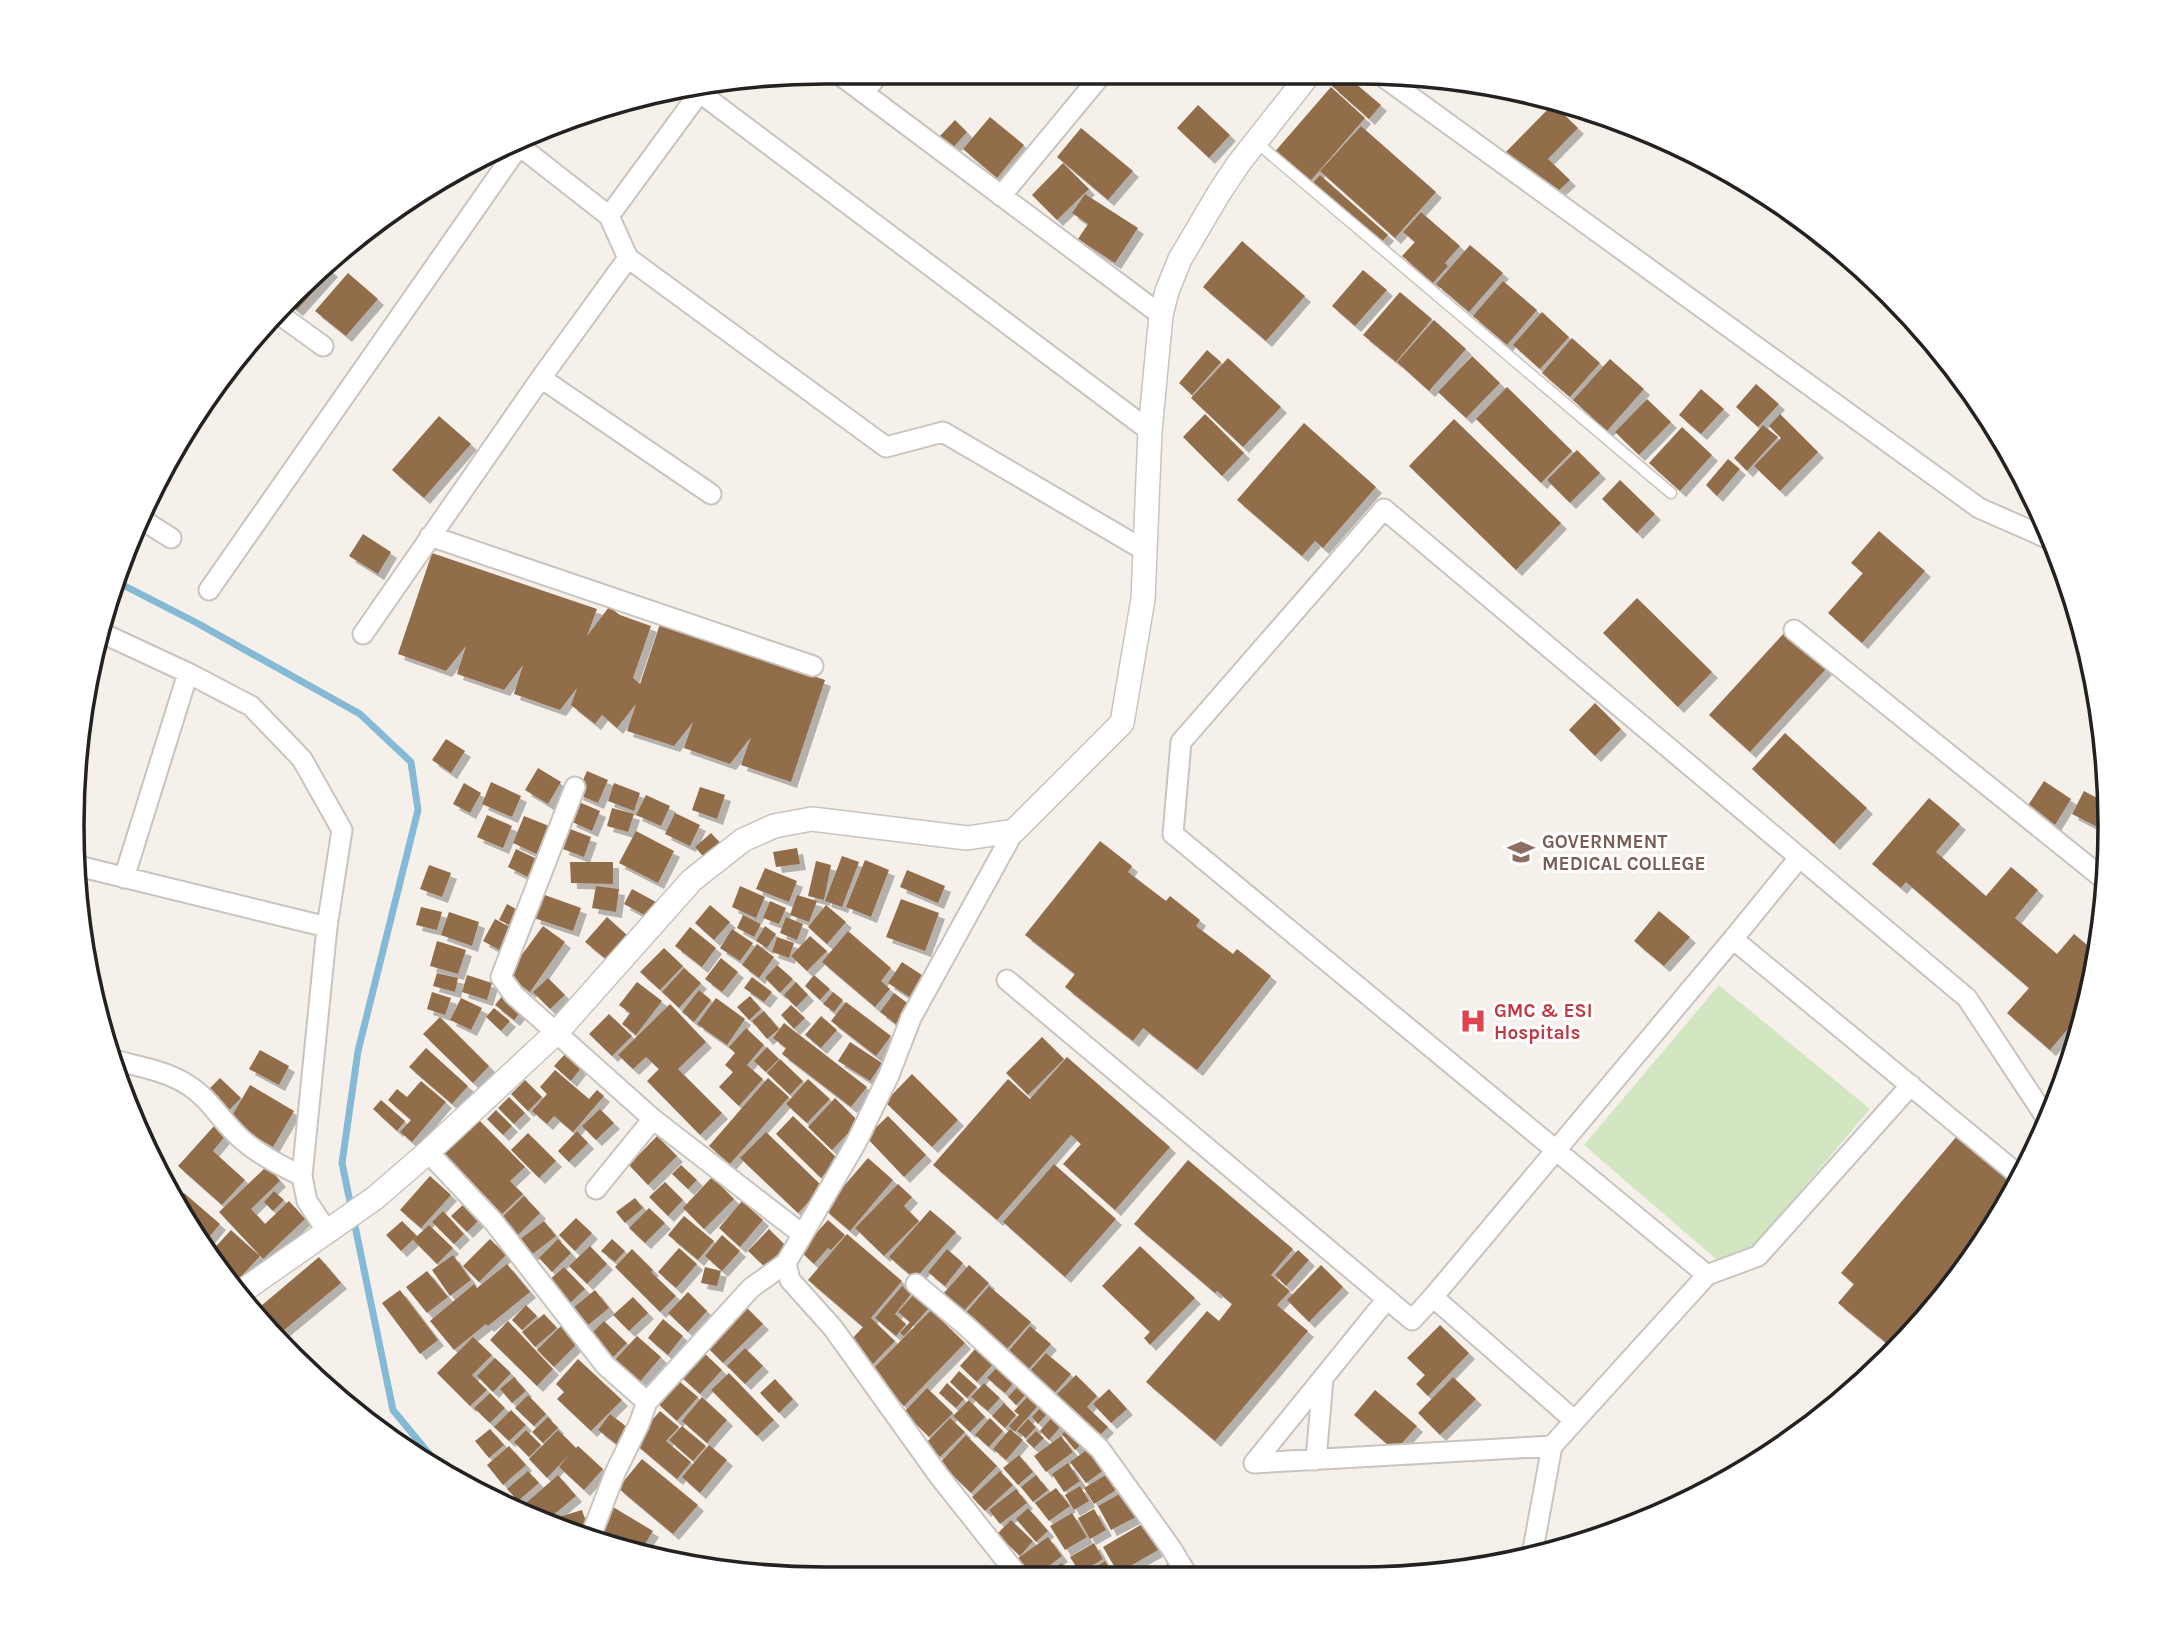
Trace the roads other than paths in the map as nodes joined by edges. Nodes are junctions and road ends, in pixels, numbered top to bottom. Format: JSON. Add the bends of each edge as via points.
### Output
{"nodes":[{"id":1,"x":852,"y":84,"type":"edge"},
{"id":2,"x":871,"y":84,"type":"edge"},
{"id":3,"x":1093,"y":84,"type":"edge"},
{"id":4,"x":1296,"y":84,"type":"edge"},
{"id":5,"x":1395,"y":86,"type":"edge"},
{"id":6,"x":864,"y":93,"type":"junction"},
{"id":7,"x":702,"y":95,"type":"edge"},
{"id":8,"x":694,"y":96,"type":"edge"},
{"id":9,"x":1256,"y":142,"type":"junction"},
{"id":10,"x":523,"y":149,"type":"edge"},
{"id":11,"x":512,"y":154,"type":"edge"},
{"id":12,"x":1001,"y":196,"type":"junction"},
{"id":13,"x":609,"y":216,"type":"junction"},
{"id":14,"x":628,"y":258,"type":"junction"},
{"id":15,"x":1160,"y":315,"type":"junction"},
{"id":16,"x":285,"y":318,"type":"edge"},
{"id":17,"x":323,"y":346,"type":"dead end"},
{"id":18,"x":541,"y":378,"type":"junction"},
{"id":19,"x":1150,"y":431,"type":"junction"},
{"id":20,"x":1671,"y":493,"type":"dead end"},
{"id":21,"x":711,"y":494,"type":"dead end"},
{"id":22,"x":148,"y":524,"type":"edge"},
{"id":23,"x":2038,"y":534,"type":"edge"},
{"id":24,"x":430,"y":536,"type":"junction"},
{"id":25,"x":171,"y":538,"type":"dead end"},
{"id":26,"x":1144,"y":550,"type":"junction"},
{"id":27,"x":209,"y":590,"type":"dead end"},
{"id":28,"x":1794,"y":630,"type":"dead end"},
{"id":29,"x":363,"y":634,"type":"dead end"},
{"id":30,"x":109,"y":636,"type":"edge"},
{"id":31,"x":813,"y":666,"type":"dead end"},
{"id":32,"x":188,"y":673,"type":"junction"},
{"id":33,"x":575,"y":787,"type":"dead end"},
{"id":34,"x":1014,"y":831,"type":"junction"},
{"id":35,"x":1799,"y":858,"type":"junction"},
{"id":36,"x":86,"y":868,"type":"edge"},
{"id":37,"x":2096,"y":873,"type":"edge"},
{"id":38,"x":124,"y":878,"type":"junction"},
{"id":39,"x":327,"y":927,"type":"junction"},
{"id":40,"x":1733,"y":939,"type":"junction"},
{"id":41,"x":1007,"y":980,"type":"dead end"},
{"id":42,"x":557,"y":1032,"type":"junction"},
{"id":43,"x":123,"y":1062,"type":"edge"},
{"id":44,"x":1911,"y":1086,"type":"junction"},
{"id":45,"x":2041,"y":1110,"type":"edge"},
{"id":46,"x":653,"y":1119,"type":"junction"},
{"id":47,"x":1556,"y":1150,"type":"junction"},
{"id":48,"x":428,"y":1152,"type":"junction"},
{"id":49,"x":2013,"y":1170,"type":"edge"},
{"id":50,"x":302,"y":1176,"type":"junction"},
{"id":51,"x":596,"y":1189,"type":"dead end"},
{"id":52,"x":335,"y":1227,"type":"junction"},
{"id":53,"x":802,"y":1234,"type":"junction"},
{"id":54,"x":786,"y":1263,"type":"junction"},
{"id":55,"x":1707,"y":1275,"type":"junction"},
{"id":56,"x":916,"y":1284,"type":"dead end"},
{"id":57,"x":247,"y":1289,"type":"edge"},
{"id":58,"x":1433,"y":1297,"type":"junction"},
{"id":59,"x":1387,"y":1299,"type":"junction"},
{"id":60,"x":1323,"y":1379,"type":"junction"},
{"id":61,"x":647,"y":1402,"type":"junction"},
{"id":62,"x":1575,"y":1421,"type":"junction"},
{"id":63,"x":1552,"y":1446,"type":"junction"},
{"id":64,"x":1316,"y":1460,"type":"junction"},
{"id":65,"x":593,"y":1530,"type":"edge"},
{"id":66,"x":1534,"y":1545,"type":"edge"},
{"id":67,"x":1011,"y":1567,"type":"edge"},
{"id":68,"x":1182,"y":1567,"type":"edge"}],
"edges":[{"from":1,"to":6,"type":"street"},
{"from":2,"to":6,"type":"street"},
{"from":3,"to":12,"type":"street"},
{"from":4,"to":9,"type":"street"},
{"from":5,"to":23,"type":"street","via":[[1979,508]]},
{"from":6,"to":12,"type":"street"},
{"from":7,"to":19,"type":"street"},
{"from":8,"to":13,"type":"street"},
{"from":9,"to":15,"type":"street","via":[[1180,259]]},
{"from":9,"to":20,"type":"lane"},
{"from":10,"to":13,"type":"street"},
{"from":11,"to":27,"type":"street"},
{"from":12,"to":15,"type":"street"},
{"from":13,"to":14,"type":"street"},
{"from":14,"to":18,"type":"street"},
{"from":14,"to":26,"type":"street","via":[[886,447],[943,432]]},
{"from":15,"to":19,"type":"street"},
{"from":16,"to":17,"type":"street"},
{"from":18,"to":21,"type":"street"},
{"from":18,"to":24,"type":"street"},
{"from":19,"to":26,"type":"street"},
{"from":22,"to":25,"type":"street"},
{"from":24,"to":29,"type":"street"},
{"from":24,"to":31,"type":"street"},
{"from":26,"to":34,"type":"street","via":[[1143,599],[1122,723]]},
{"from":28,"to":37,"type":"street"},
{"from":30,"to":32,"type":"street"},
{"from":32,"to":38,"type":"street"},
{"from":32,"to":39,"type":"street","via":[[251,706],[302,759],[342,831]]},
{"from":33,"to":42,"type":"street","via":[[501,977],[514,995]]},
{"from":34,"to":42,"type":"street","via":[[967,838],[812,819],[774,826],[743,840],[692,880]]},
{"from":34,"to":53,"type":"street","via":[[911,1018],[856,1143]]},
{"from":35,"to":40,"type":"street"},
{"from":35,"to":45,"type":"street","via":[[1967,998]]},
{"from":35,"to":47,"type":"street","via":[[1384,509],[1181,742],[1173,834]]},
{"from":36,"to":38,"type":"street"},
{"from":38,"to":39,"type":"street"},
{"from":39,"to":50,"type":"street"},
{"from":40,"to":44,"type":"street"},
{"from":40,"to":47,"type":"street"},
{"from":41,"to":59,"type":"street"},
{"from":42,"to":46,"type":"street"},
{"from":42,"to":48,"type":"street"},
{"from":43,"to":50,"type":"street","via":[[187,1084],[245,1143]]},
{"from":44,"to":49,"type":"street"},
{"from":44,"to":55,"type":"street","via":[[1758,1256]]},
{"from":46,"to":51,"type":"street"},
{"from":46,"to":53,"type":"street"},
{"from":47,"to":55,"type":"street"},
{"from":47,"to":58,"type":"street"},
{"from":48,"to":52,"type":"street"},
{"from":48,"to":61,"type":"street","via":[[493,1221],[605,1365]]},
{"from":50,"to":52,"type":"street","via":[[307,1201]]},
{"from":52,"to":57,"type":"street"},
{"from":53,"to":54,"type":"street"},
{"from":54,"to":61,"type":"street","via":[[751,1288]]},
{"from":54,"to":67,"type":"street","via":[[790,1280],[833,1328],[939,1476]]},
{"from":55,"to":62,"type":"street"},
{"from":56,"to":68,"type":"street","via":[[1100,1449]]},
{"from":58,"to":59,"type":"street","via":[[1412,1320]]},
{"from":58,"to":62,"type":"street"},
{"from":59,"to":60,"type":"street"},
{"from":60,"to":64,"type":"street"},
{"from":60,"to":64,"type":"street","via":[[1254,1464]]},
{"from":61,"to":65,"type":"street"},
{"from":62,"to":63,"type":"street"},
{"from":63,"to":64,"type":"street"},
{"from":63,"to":66,"type":"street"}]}
